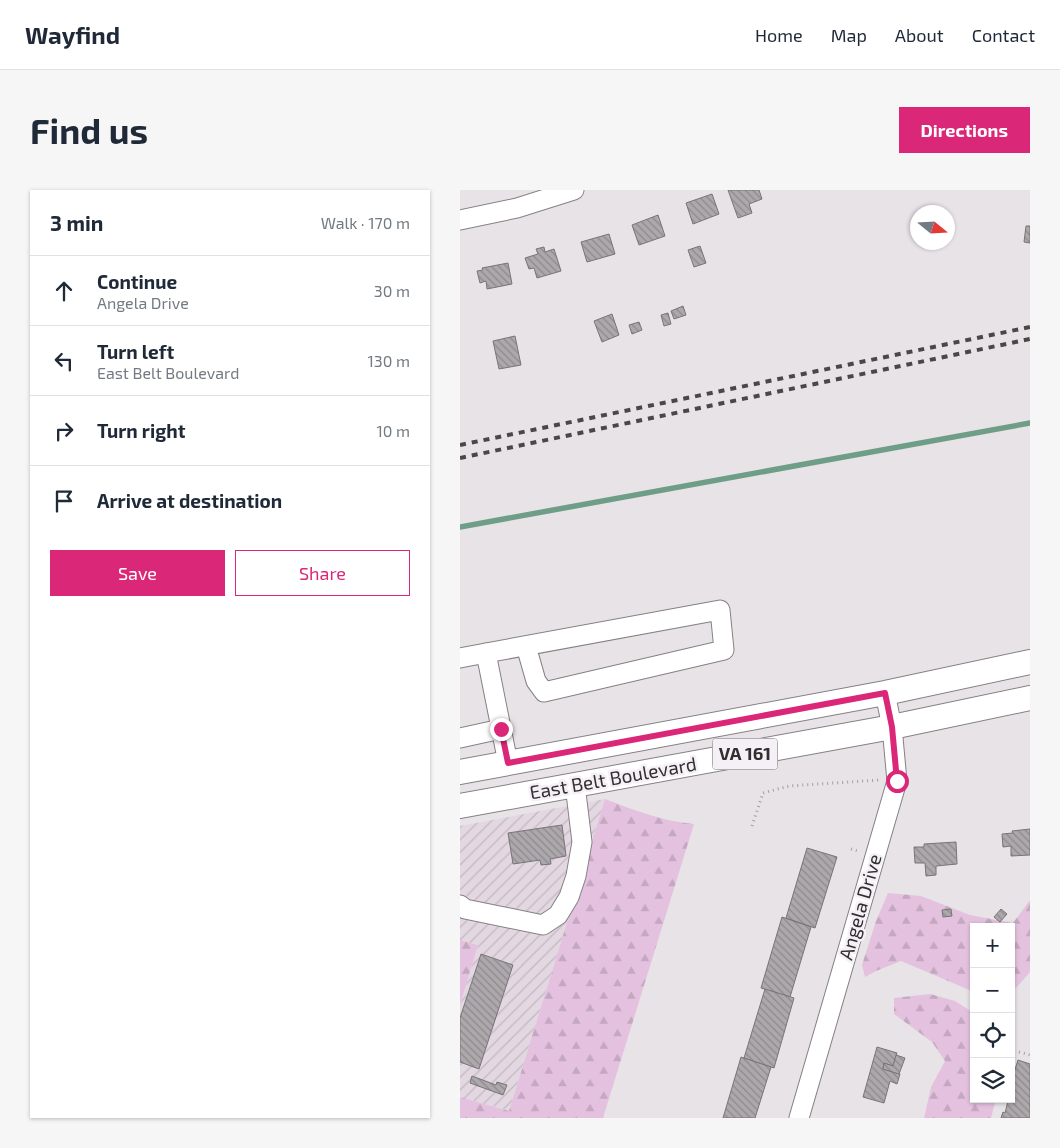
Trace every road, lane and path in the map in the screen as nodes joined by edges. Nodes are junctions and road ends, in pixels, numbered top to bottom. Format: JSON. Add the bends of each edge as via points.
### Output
{"nodes":[{"id":1,"x":574,"y":190,"type":"edge"},
{"id":2,"x":460,"y":220,"type":"edge"},
{"id":3,"x":526,"y":646,"type":"junction"},
{"id":4,"x":486,"y":653,"type":"junction"},
{"id":5,"x":460,"y":658,"type":"edge"},
{"id":6,"x":1030,"y":662,"type":"edge"},
{"id":7,"x":885,"y":693,"type":"junction"},
{"id":8,"x":1030,"y":698,"type":"edge"},
{"id":9,"x":892,"y":727,"type":"junction"},
{"id":10,"x":501,"y":729,"type":"junction"},
{"id":11,"x":460,"y":738,"type":"edge"},
{"id":12,"x":508,"y":763,"type":"junction"},
{"id":13,"x":460,"y":772,"type":"edge"},
{"id":14,"x":897,"y":781,"type":"junction"},
{"id":15,"x":575,"y":785,"type":"junction"},
{"id":16,"x":460,"y":806,"type":"edge"},
{"id":17,"x":752,"y":826,"type":"dead end"},
{"id":18,"x":460,"y":905,"type":"edge"},
{"id":19,"x":1019,"y":1052,"type":"dead end"},
{"id":20,"x":1030,"y":1055,"type":"edge"},
{"id":21,"x":799,"y":1118,"type":"edge"}],
"edges":[{"from":1,"to":2,"type":"street","via":[[517,208]]},
{"from":3,"to":3,"type":"street","via":[[720,610],[724,650],[544,692],[536,682]]},
{"from":3,"to":4,"type":"street"},
{"from":4,"to":5,"type":"street"},
{"from":4,"to":10,"type":"street"},
{"from":6,"to":7,"type":"main road","name":"East Belt Boulevard","number":"VA 161"},
{"from":7,"to":9,"type":"street","name":"Angela Drive"},
{"from":7,"to":12,"type":"main road","name":"East Belt Boulevard","number":"VA 161"},
{"from":8,"to":9,"type":"main road","name":"East Belt Boulevard","number":"VA 161"},
{"from":9,"to":14,"type":"street","name":"Angela Drive"},
{"from":9,"to":15,"type":"main road","name":"East Belt Boulevard","number":"VA 161"},
{"from":10,"to":11,"type":"street"},
{"from":10,"to":12,"type":"street"},
{"from":12,"to":13,"type":"main road","name":"East Belt Boulevard","number":"VA 161"},
{"from":14,"to":17,"type":"path","via":[[881,779],[789,786],[764,793]]},
{"from":14,"to":21,"type":"street","name":"Angela Drive"},
{"from":15,"to":16,"type":"main road","name":"East Belt Boulevard","number":"VA 161"},
{"from":15,"to":18,"type":"street","via":[[582,842],[569,898],[558,915],[543,925]]},
{"from":19,"to":20,"type":"path"}]}
